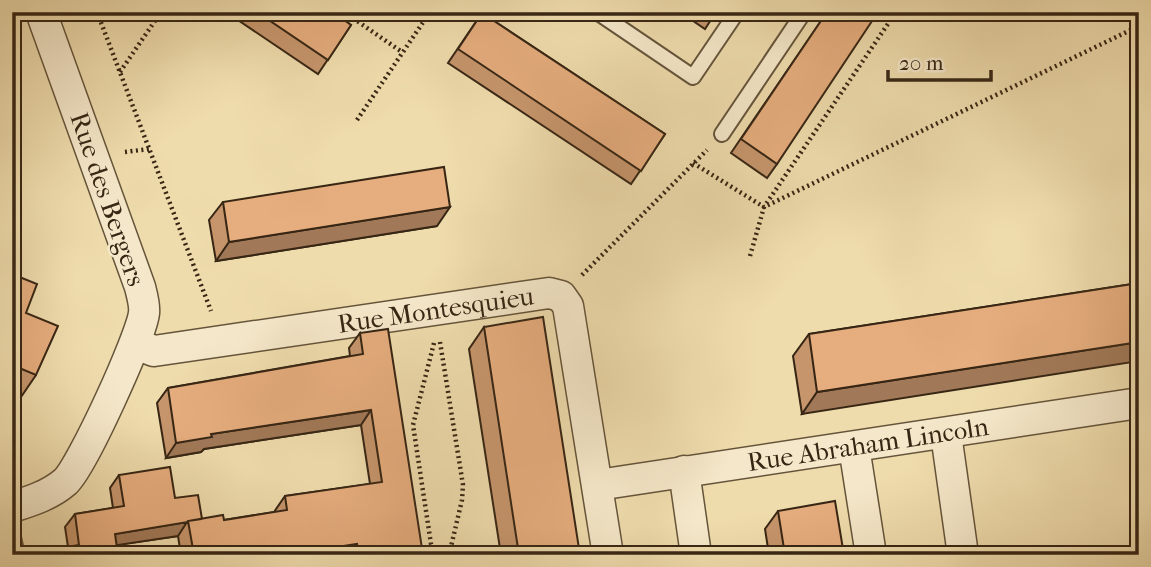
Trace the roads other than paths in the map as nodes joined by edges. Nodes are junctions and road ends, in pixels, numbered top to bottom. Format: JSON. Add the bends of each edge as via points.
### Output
{"nodes":[{"id":1,"x":41,"y":12,"type":"edge"},
{"id":2,"x":597,"y":12,"type":"edge"},
{"id":3,"x":737,"y":12,"type":"edge"},
{"id":4,"x":804,"y":12,"type":"edge"},
{"id":5,"x":722,"y":134,"type":"road end"},
{"id":6,"x":135,"y":344,"type":"junction"},
{"id":7,"x":1139,"y":403,"type":"edge"},
{"id":8,"x":946,"y":434,"type":"junction"},
{"id":9,"x":854,"y":447,"type":"junction"},
{"id":10,"x":684,"y":471,"type":"junction"},
{"id":11,"x":598,"y":485,"type":"junction"},
{"id":12,"x":12,"y":507,"type":"edge"},
{"id":13,"x":12,"y":533,"type":"edge"},
{"id":14,"x":17,"y":555,"type":"edge"},
{"id":15,"x":608,"y":555,"type":"edge"},
{"id":16,"x":696,"y":555,"type":"edge"},
{"id":17,"x":871,"y":555,"type":"edge"},
{"id":18,"x":963,"y":555,"type":"edge"}],
"edges":[{"from":1,"to":6,"type":"street","name":"Rue des Bergers","via":[[140,287],[145,311]]},
{"from":2,"to":3,"type":"lane","via":[[693,77]]},
{"from":4,"to":5,"type":"lane"},
{"from":6,"to":11,"type":"street","name":"Rue Montesquieu","via":[[155,351],[436,319],[549,293],[561,296],[568,306]]},
{"from":6,"to":12,"type":"street","name":"Rue des Bergers","via":[[67,480],[49,494]]},
{"from":7,"to":8,"type":"street","name":"Rue Abraham Lincoln"},
{"from":8,"to":9,"type":"street","name":"Rue Abraham Lincoln"},
{"from":8,"to":18,"type":"street"},
{"from":9,"to":10,"type":"street","name":"Rue Abraham Lincoln"},
{"from":9,"to":17,"type":"street"},
{"from":10,"to":11,"type":"street","name":"Rue Abraham Lincoln"},
{"from":10,"to":16,"type":"street"},
{"from":11,"to":15,"type":"street","name":"Rue Montesquieu"},
{"from":13,"to":14,"type":"lane"}]}
